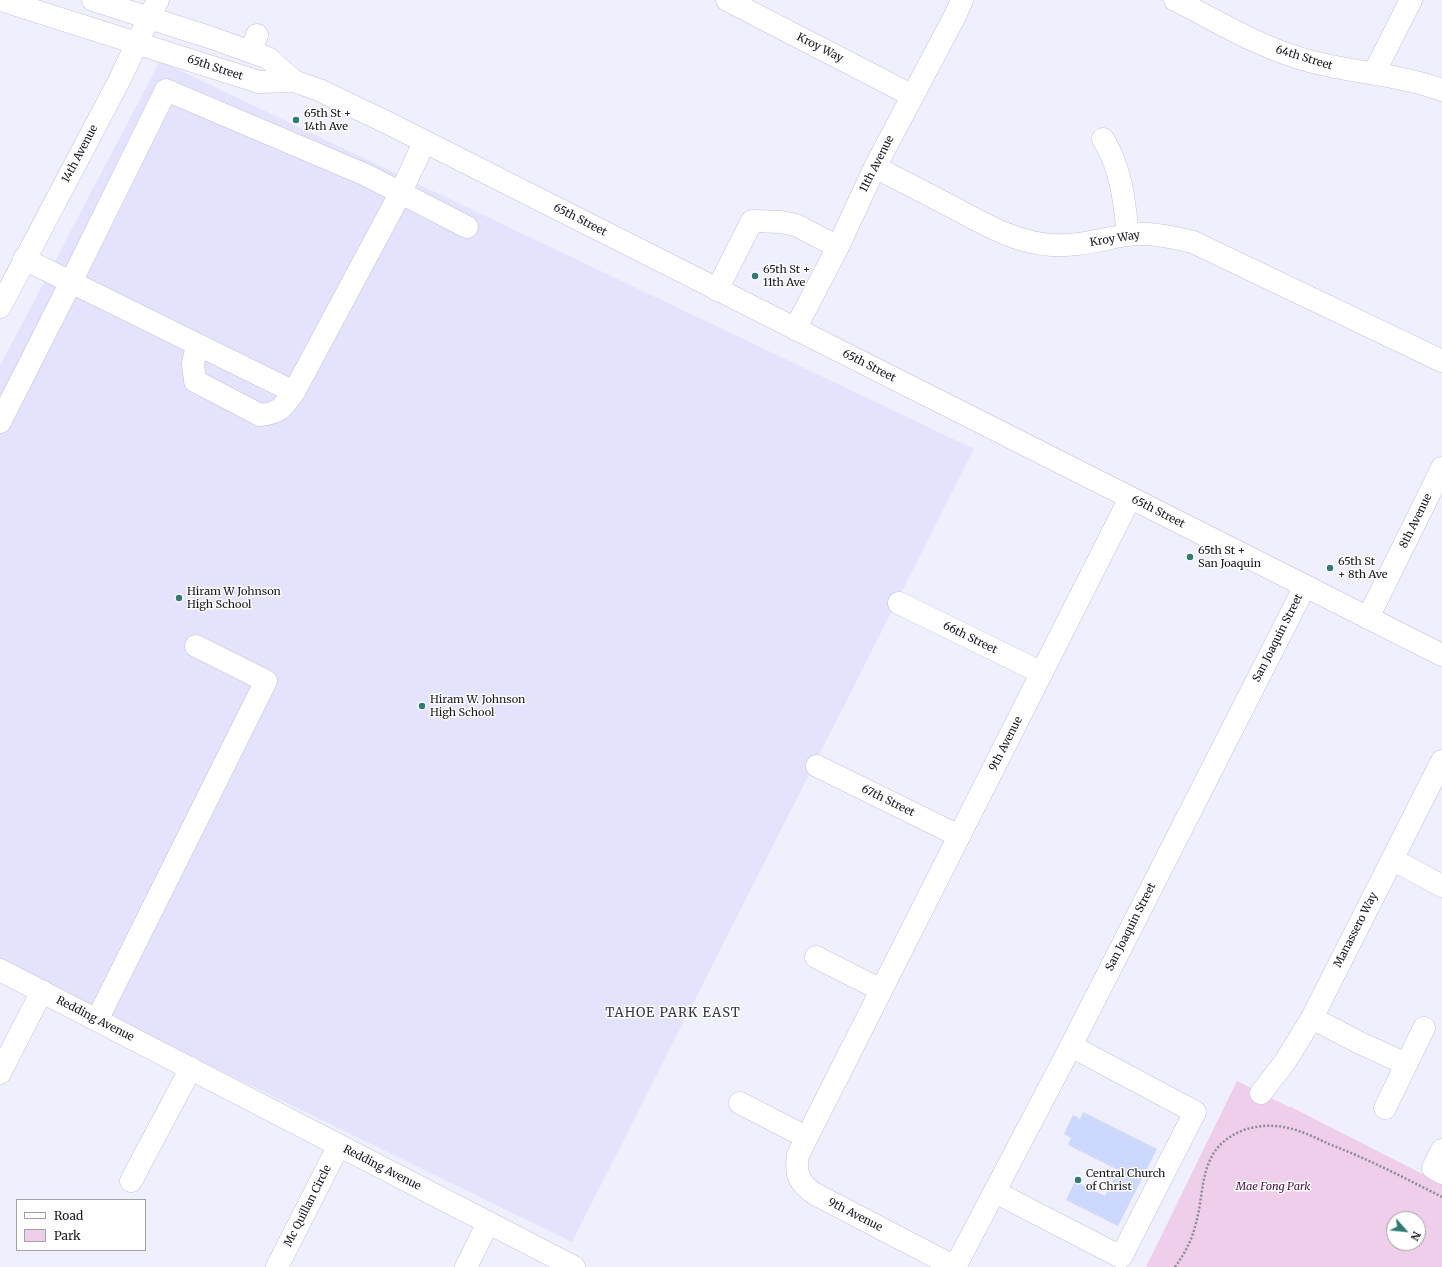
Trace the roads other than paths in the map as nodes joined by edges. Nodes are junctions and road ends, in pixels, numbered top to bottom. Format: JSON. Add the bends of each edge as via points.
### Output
{"nodes":[{"id":1,"x":1,"y":0,"type":"edge"},
{"id":2,"x":93,"y":0,"type":"edge"},
{"id":3,"x":727,"y":0,"type":"edge"},
{"id":4,"x":962,"y":0,"type":"edge"},
{"id":5,"x":1175,"y":0,"type":"edge"},
{"id":6,"x":1411,"y":0,"type":"edge"},
{"id":7,"x":153,"y":9,"type":"edge"},
{"id":8,"x":137,"y":42,"type":"junction"},
{"id":9,"x":1374,"y":73,"type":"junction"},
{"id":10,"x":294,"y":81,"type":"junction"},
{"id":11,"x":1442,"y":90,"type":"edge"},
{"id":12,"x":913,"y":96,"type":"junction"},
{"id":13,"x":1103,"y":139,"type":"dead end"},
{"id":14,"x":422,"y":146,"type":"dead end"},
{"id":15,"x":875,"y":167,"type":"junction"},
{"id":16,"x":400,"y":194,"type":"junction"},
{"id":17,"x":467,"y":227,"type":"dead end"},
{"id":18,"x":1128,"y":235,"type":"junction"},
{"id":19,"x":838,"y":247,"type":"junction"},
{"id":20,"x":24,"y":259,"type":"junction"},
{"id":21,"x":71,"y":282,"type":"junction"},
{"id":22,"x":717,"y":290,"type":"junction"},
{"id":23,"x":1,"y":304,"type":"edge"},
{"id":24,"x":795,"y":329,"type":"junction"},
{"id":25,"x":197,"y":345,"type":"junction"},
{"id":26,"x":1442,"y":362,"type":"edge"},
{"id":27,"x":294,"y":392,"type":"junction"},
{"id":28,"x":0,"y":422,"type":"edge"},
{"id":29,"x":1442,"y":468,"type":"edge"},
{"id":30,"x":1130,"y":498,"type":"junction"},
{"id":31,"x":1305,"y":586,"type":"junction"},
{"id":32,"x":898,"y":603,"type":"dead end"},
{"id":33,"x":1368,"y":618,"type":"junction"},
{"id":34,"x":196,"y":646,"type":"dead end"},
{"id":35,"x":1442,"y":655,"type":"edge"},
{"id":36,"x":1042,"y":673,"type":"junction"},
{"id":37,"x":1442,"y":761,"type":"edge"},
{"id":38,"x":817,"y":766,"type":"dead end"},
{"id":39,"x":959,"y":836,"type":"junction"},
{"id":40,"x":1392,"y":859,"type":"junction"},
{"id":41,"x":1441,"y":885,"type":"edge"},
{"id":42,"x":816,"y":957,"type":"dead end"},
{"id":43,"x":0,"y":970,"type":"edge"},
{"id":44,"x":881,"y":990,"type":"junction"},
{"id":45,"x":42,"y":991,"type":"junction"},
{"id":46,"x":1312,"y":1018,"type":"junction"},
{"id":47,"x":97,"y":1020,"type":"junction"},
{"id":48,"x":1424,"y":1028,"type":"dead end"},
{"id":49,"x":1071,"y":1046,"type":"junction"},
{"id":50,"x":1406,"y":1064,"type":"junction"},
{"id":51,"x":190,"y":1068,"type":"junction"},
{"id":52,"x":0,"y":1073,"type":"edge"},
{"id":53,"x":1261,"y":1093,"type":"dead end"},
{"id":54,"x":740,"y":1103,"type":"dead end"},
{"id":55,"x":1385,"y":1108,"type":"dead end"},
{"id":56,"x":806,"y":1137,"type":"junction"},
{"id":57,"x":339,"y":1145,"type":"junction"},
{"id":58,"x":1442,"y":1150,"type":"edge"},
{"id":59,"x":1442,"y":1173,"type":"edge"},
{"id":60,"x":131,"y":1181,"type":"dead end"},
{"id":61,"x":995,"y":1192,"type":"junction"},
{"id":62,"x":488,"y":1223,"type":"junction"},
{"id":63,"x":277,"y":1267,"type":"edge"},
{"id":64,"x":466,"y":1267,"type":"edge"},
{"id":65,"x":574,"y":1267,"type":"edge"},
{"id":66,"x":955,"y":1267,"type":"edge"}],
"edges":[{"from":1,"to":8,"type":"street","name":"65th Street"},
{"from":2,"to":7,"type":"street","name":"65th Street"},
{"from":3,"to":12,"type":"street","name":"Kroy Way"},
{"from":4,"to":12,"type":"street","name":"11th Avenue"},
{"from":5,"to":9,"type":"street","name":"64th Street","via":[[1249,38],[1299,58],[1338,68]]},
{"from":6,"to":9,"type":"street"},
{"from":7,"to":8,"type":"street","name":"14th Avenue"},
{"from":7,"to":10,"type":"street","name":"65th Street","via":[[254,43]]},
{"from":8,"to":10,"type":"street","name":"65th Street","via":[[259,82]]},
{"from":8,"to":20,"type":"street","name":"14th Avenue"},
{"from":9,"to":11,"type":"street","name":"64th Street","via":[[1395,76]]},
{"from":10,"to":22,"type":"street","name":"65th Street","via":[[363,111]]},
{"from":12,"to":15,"type":"street","name":"11th Avenue"},
{"from":13,"to":18,"type":"street","via":[[1116,164],[1122,183]]},
{"from":14,"to":16,"type":"street"},
{"from":15,"to":18,"type":"street","name":"Kroy Way","via":[[997,230],[1031,242],[1078,245]]},
{"from":15,"to":19,"type":"street","name":"11th Avenue"},
{"from":16,"to":17,"type":"street"},
{"from":16,"to":21,"type":"street","via":[[366,176],[166,90]]},
{"from":16,"to":27,"type":"street"},
{"from":18,"to":26,"type":"street","name":"Kroy Way","via":[[1168,236],[1193,242]]},
{"from":19,"to":22,"type":"street","via":[[796,225],[752,221]]},
{"from":19,"to":24,"type":"street","name":"11th Avenue"},
{"from":20,"to":21,"type":"street"},
{"from":20,"to":23,"type":"street","name":"14th Avenue"},
{"from":21,"to":25,"type":"street"},
{"from":21,"to":28,"type":"street"},
{"from":22,"to":24,"type":"street","name":"65th Street"},
{"from":24,"to":30,"type":"street","name":"65th Street"},
{"from":25,"to":27,"type":"street"},
{"from":25,"to":27,"type":"street","via":[[193,364],[195,381],[260,415],[272,414],[281,409]]},
{"from":29,"to":33,"type":"street","name":"8th Avenue"},
{"from":30,"to":31,"type":"street","name":"65th Street"},
{"from":30,"to":36,"type":"street","name":"9th Avenue"},
{"from":31,"to":33,"type":"street","name":"65th Street"},
{"from":31,"to":49,"type":"street","name":"San Joaquin Street"},
{"from":32,"to":36,"type":"street","name":"66th Street"},
{"from":33,"to":35,"type":"street","name":"65th Street"},
{"from":34,"to":47,"type":"street","via":[[266,681]]},
{"from":36,"to":39,"type":"street","name":"9th Avenue"},
{"from":37,"to":40,"type":"street","name":"Manassero Way"},
{"from":38,"to":39,"type":"street","name":"67th Street"},
{"from":39,"to":44,"type":"street","name":"9th Avenue"},
{"from":40,"to":41,"type":"street"},
{"from":40,"to":46,"type":"street","name":"Manassero Way"},
{"from":42,"to":44,"type":"street"},
{"from":43,"to":45,"type":"street","name":"Redding Avenue"},
{"from":44,"to":56,"type":"street","name":"9th Avenue"},
{"from":45,"to":47,"type":"street","name":"Redding Avenue"},
{"from":45,"to":52,"type":"street"},
{"from":46,"to":50,"type":"street"},
{"from":46,"to":53,"type":"street","name":"Manassero Way","via":[[1285,1062]]},
{"from":47,"to":51,"type":"street","name":"Redding Avenue"},
{"from":48,"to":50,"type":"street"},
{"from":49,"to":61,"type":"street","name":"San Joaquin Street"},
{"from":49,"to":61,"type":"street","via":[[1195,1112],[1172,1159],[1120,1257]]},
{"from":50,"to":55,"type":"street"},
{"from":51,"to":57,"type":"street","name":"Redding Avenue"},
{"from":51,"to":60,"type":"street"},
{"from":54,"to":56,"type":"street"},
{"from":56,"to":66,"type":"street","name":"9th Avenue","via":[[796,1166],[798,1177],[804,1186]]},
{"from":57,"to":62,"type":"street","name":"Redding Avenue"},
{"from":57,"to":63,"type":"street","name":"Mc Quillan Circle"},
{"from":58,"to":59,"type":"street","via":[[1433,1168]]},
{"from":61,"to":66,"type":"street","name":"San Joaquin Street"},
{"from":62,"to":64,"type":"street"},
{"from":62,"to":65,"type":"street","name":"Redding Avenue"}]}
